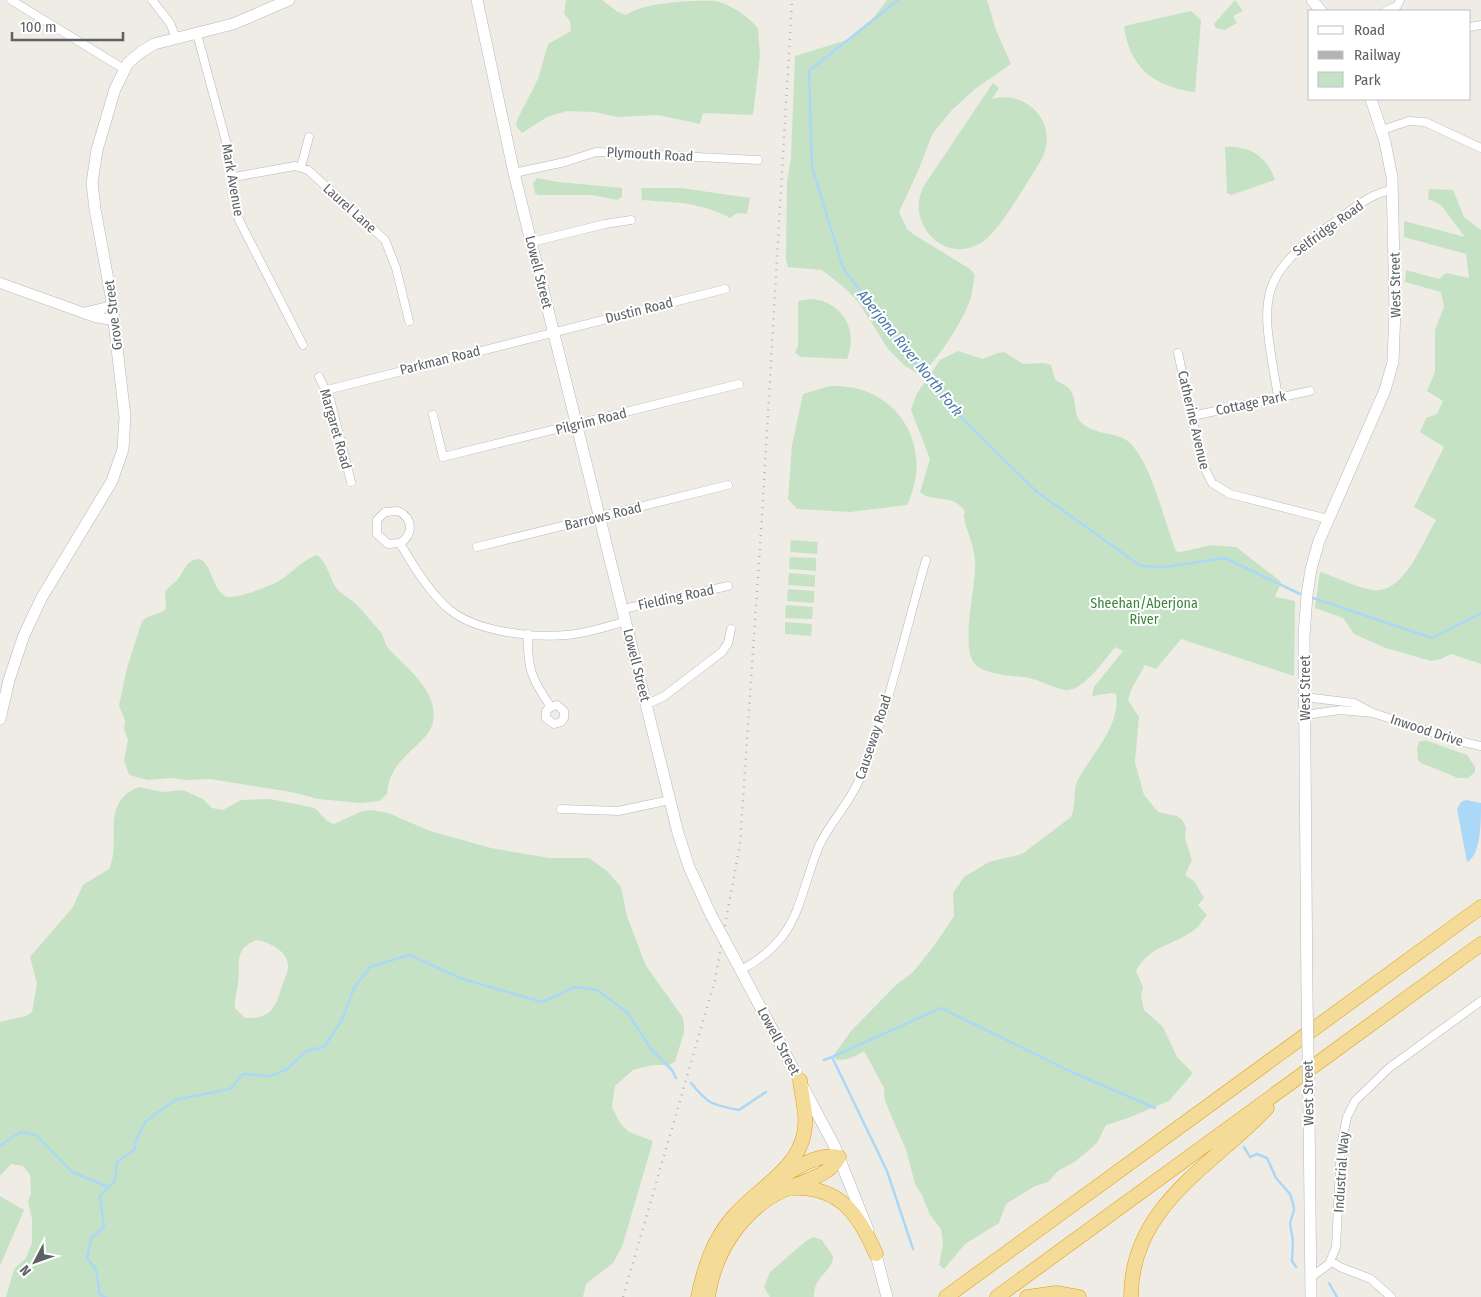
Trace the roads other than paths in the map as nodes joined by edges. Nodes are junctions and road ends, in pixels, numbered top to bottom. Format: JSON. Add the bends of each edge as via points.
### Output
{"nodes":[{"id":1,"x":11,"y":0,"type":"edge"},
{"id":2,"x":152,"y":0,"type":"edge"},
{"id":3,"x":289,"y":0,"type":"edge"},
{"id":4,"x":477,"y":0,"type":"edge"},
{"id":5,"x":1400,"y":0,"type":"edge"},
{"id":6,"x":1388,"y":10,"type":"edge"},
{"id":7,"x":197,"y":34,"type":"junction"},
{"id":8,"x":176,"y":38,"type":"junction"},
{"id":9,"x":124,"y":69,"type":"junction"},
{"id":10,"x":1371,"y":100,"type":"edge"},
{"id":11,"x":1382,"y":130,"type":"junction"},
{"id":12,"x":309,"y":137,"type":"dead end"},
{"id":13,"x":1481,"y":148,"type":"edge"},
{"id":14,"x":758,"y":160,"type":"dead end"},
{"id":15,"x":301,"y":167,"type":"junction"},
{"id":16,"x":514,"y":173,"type":"junction"},
{"id":17,"x":234,"y":177,"type":"junction"},
{"id":18,"x":1393,"y":190,"type":"junction"},
{"id":19,"x":631,"y":220,"type":"dead end"},
{"id":20,"x":532,"y":242,"type":"junction"},
{"id":21,"x":0,"y":283,"type":"edge"},
{"id":22,"x":724,"y":289,"type":"dead end"},
{"id":23,"x":112,"y":306,"type":"junction"},
{"id":24,"x":86,"y":312,"type":"junction"},
{"id":25,"x":113,"y":320,"type":"junction"},
{"id":26,"x":409,"y":321,"type":"dead end"},
{"id":27,"x":554,"y":332,"type":"junction"},
{"id":28,"x":303,"y":345,"type":"dead end"},
{"id":29,"x":1178,"y":353,"type":"dead end"},
{"id":30,"x":319,"y":377,"type":"dead end"},
{"id":31,"x":739,"y":384,"type":"dead end"},
{"id":32,"x":327,"y":390,"type":"junction"},
{"id":33,"x":1310,"y":391,"type":"dead end"},
{"id":34,"x":1278,"y":397,"type":"junction"},
{"id":35,"x":433,"y":415,"type":"dead end"},
{"id":36,"x":1192,"y":416,"type":"junction"},
{"id":37,"x":577,"y":424,"type":"junction"},
{"id":38,"x":351,"y":482,"type":"dead end"},
{"id":39,"x":728,"y":485,"type":"dead end"},
{"id":40,"x":600,"y":517,"type":"junction"},
{"id":41,"x":1328,"y":519,"type":"junction"},
{"id":42,"x":400,"y":543,"type":"junction"},
{"id":43,"x":477,"y":547,"type":"dead end"},
{"id":44,"x":926,"y":560,"type":"dead end"},
{"id":45,"x":728,"y":586,"type":"dead end"},
{"id":46,"x":624,"y":609,"type":"junction"},
{"id":47,"x":626,"y":621,"type":"junction"},
{"id":48,"x":730,"y":629,"type":"dead end"},
{"id":49,"x":528,"y":634,"type":"junction"},
{"id":50,"x":1304,"y":697,"type":"junction"},
{"id":51,"x":647,"y":704,"type":"junction"},
{"id":52,"x":550,"y":706,"type":"dead end"},
{"id":53,"x":1373,"y":712,"type":"junction"},
{"id":54,"x":1305,"y":715,"type":"junction"},
{"id":55,"x":0,"y":719,"type":"edge"},
{"id":56,"x":1481,"y":746,"type":"edge"},
{"id":57,"x":670,"y":800,"type":"junction"},
{"id":58,"x":561,"y":809,"type":"dead end"},
{"id":59,"x":1481,"y":907,"type":"edge"},
{"id":60,"x":1481,"y":944,"type":"edge"},
{"id":61,"x":741,"y":970,"type":"junction"},
{"id":62,"x":1481,"y":1001,"type":"edge"},
{"id":63,"x":800,"y":1080,"type":"junction"},
{"id":64,"x":1294,"y":1081,"type":"junction"},
{"id":65,"x":839,"y":1157,"type":"junction"},
{"id":66,"x":763,"y":1189,"type":"junction"},
{"id":67,"x":785,"y":1190,"type":"junction"},
{"id":68,"x":876,"y":1254,"type":"junction"},
{"id":69,"x":1331,"y":1262,"type":"junction"},
{"id":70,"x":1311,"y":1277,"type":"junction"},
{"id":71,"x":698,"y":1297,"type":"edge"},
{"id":72,"x":708,"y":1297,"type":"edge"},
{"id":73,"x":888,"y":1297,"type":"edge"},
{"id":74,"x":946,"y":1297,"type":"edge"},
{"id":75,"x":996,"y":1297,"type":"edge"},
{"id":76,"x":1027,"y":1297,"type":"edge"},
{"id":77,"x":1079,"y":1297,"type":"edge"},
{"id":78,"x":1131,"y":1297,"type":"edge"},
{"id":79,"x":1311,"y":1297,"type":"edge"},
{"id":80,"x":1391,"y":1297,"type":"edge"}],
"edges":[{"from":1,"to":9,"type":"street"},
{"from":2,"to":8,"type":"street"},
{"from":3,"to":7,"type":"main road","name":"Grove Street","via":[[253,18]]},
{"from":4,"to":16,"type":"main road","name":"Lowell Street"},
{"from":5,"to":6,"type":"street","via":[[1397,6]]},
{"from":7,"to":8,"type":"main road","name":"Grove Street"},
{"from":7,"to":17,"type":"street","name":"Mark Avenue"},
{"from":8,"to":9,"type":"main road","name":"Grove Street","via":[[141,52]]},
{"from":9,"to":23,"type":"main road","name":"Grove Street","via":[[99,141],[92,183]]},
{"from":10,"to":11,"type":"main road","name":"West Street"},
{"from":11,"to":13,"type":"street","via":[[1417,120]]},
{"from":11,"to":18,"type":"main road","name":"West Street"},
{"from":12,"to":15,"type":"street"},
{"from":14,"to":16,"type":"street","name":"Plymouth Road","via":[[596,152]]},
{"from":15,"to":17,"type":"street"},
{"from":15,"to":26,"type":"street","name":"Laurel Lane","via":[[385,240]]},
{"from":16,"to":20,"type":"main road","name":"Lowell Street"},
{"from":17,"to":28,"type":"street","name":"Mark Avenue","via":[[242,227]]},
{"from":18,"to":34,"type":"street","name":"Selfridge Road","via":[[1376,194],[1310,238],[1278,272],[1266,312]]},
{"from":18,"to":41,"type":"main road","name":"West Street","via":[[1393,362],[1385,390]]},
{"from":19,"to":20,"type":"street"},
{"from":20,"to":27,"type":"main road","name":"Lowell Street"},
{"from":21,"to":24,"type":"street"},
{"from":22,"to":27,"type":"street","name":"Dustin Road"},
{"from":23,"to":24,"type":"street"},
{"from":23,"to":25,"type":"main road","name":"Grove Street"},
{"from":24,"to":25,"type":"street"},
{"from":25,"to":55,"type":"main road","name":"Grove Street","via":[[125,417],[119,465],[34,614],[15,659]]},
{"from":27,"to":32,"type":"street","name":"Parkman Road"},
{"from":27,"to":37,"type":"main road","name":"Lowell Street"},
{"from":29,"to":36,"type":"street","name":"Catherine Avenue"},
{"from":30,"to":32,"type":"street","name":"Margaret Road"},
{"from":31,"to":37,"type":"street","name":"Pilgrim Road"},
{"from":32,"to":38,"type":"street","name":"Margaret Road"},
{"from":33,"to":34,"type":"street","name":"Cottage Park"},
{"from":34,"to":36,"type":"street","name":"Cottage Park"},
{"from":35,"to":37,"type":"street","name":"Pilgrim Road","via":[[443,457]]},
{"from":36,"to":41,"type":"street","name":"Catherine Avenue","via":[[1202,464],[1215,486],[1230,494]]},
{"from":37,"to":40,"type":"main road","name":"Lowell Street"},
{"from":39,"to":40,"type":"street","name":"Barrows Road"},
{"from":40,"to":43,"type":"street","name":"Barrows Road"},
{"from":40,"to":46,"type":"main road","name":"Lowell Street"},
{"from":41,"to":50,"type":"main road","name":"West Street","via":[[1306,595]]},
{"from":42,"to":42,"type":"street","via":[[409,534],[410,522],[398,511],[385,512],[378,520],[377,534],[388,544]]},
{"from":42,"to":49,"type":"street","via":[[436,596],[452,611],[481,626]]},
{"from":44,"to":61,"type":"street","name":"Causeway Road","via":[[857,785],[821,842],[790,926],[770,952]]},
{"from":45,"to":46,"type":"street","name":"Fielding Road"},
{"from":46,"to":47,"type":"main road","name":"Lowell Street"},
{"from":47,"to":49,"type":"street","via":[[569,635]]},
{"from":47,"to":51,"type":"main road","name":"Lowell Street"},
{"from":48,"to":51,"type":"street","via":[[728,644],[722,652],[663,697]]},
{"from":49,"to":52,"type":"street","via":[[529,671]]},
{"from":50,"to":53,"type":"street","name":"Inwood Drive","via":[[1347,701]]},
{"from":50,"to":54,"type":"main road","name":"West Street"},
{"from":51,"to":57,"type":"main road","name":"Lowell Street"},
{"from":53,"to":54,"type":"street","name":"Inwood Drive","via":[[1340,710]]},
{"from":53,"to":56,"type":"street","name":"Inwood Drive"},
{"from":54,"to":70,"type":"main road","name":"West Street","bridge":true},
{"from":57,"to":58,"type":"street","via":[[609,812]]},
{"from":57,"to":61,"type":"main road","name":"Lowell Street","bridge":true,"via":[[686,860]]},
{"from":59,"to":74,"type":"highway"},
{"from":60,"to":64,"type":"highway"},
{"from":61,"to":63,"type":"main road","name":"Lowell Street"},
{"from":62,"to":69,"type":"street","name":"Industrial Way","via":[[1389,1068],[1355,1101],[1342,1134],[1337,1242]]},
{"from":63,"to":65,"type":"main road","name":"Lowell Street"},
{"from":63,"to":66,"type":"highway","via":[[806,1121],[800,1146],[787,1168]]},
{"from":64,"to":75,"type":"highway"},
{"from":64,"to":78,"type":"highway","via":[[1158,1211],[1138,1249]]},
{"from":65,"to":66,"type":"highway","via":[[829,1155],[816,1159]]},
{"from":65,"to":67,"type":"highway","via":[[826,1171]]},
{"from":65,"to":68,"type":"main road","name":"Lowell Street"},
{"from":66,"to":71,"type":"highway","via":[[724,1229],[706,1266]]},
{"from":67,"to":68,"type":"highway","via":[[809,1188],[837,1198],[862,1225]]},
{"from":67,"to":72,"type":"highway","via":[[754,1209],[734,1233],[714,1271]]},
{"from":68,"to":73,"type":"main road","name":"Lowell Street"},
{"from":69,"to":70,"type":"street"},
{"from":69,"to":80,"type":"street","via":[[1372,1279]]},
{"from":70,"to":79,"type":"main road","name":"West Street"},
{"from":76,"to":77,"type":"highway","via":[[1056,1293]]}]}
